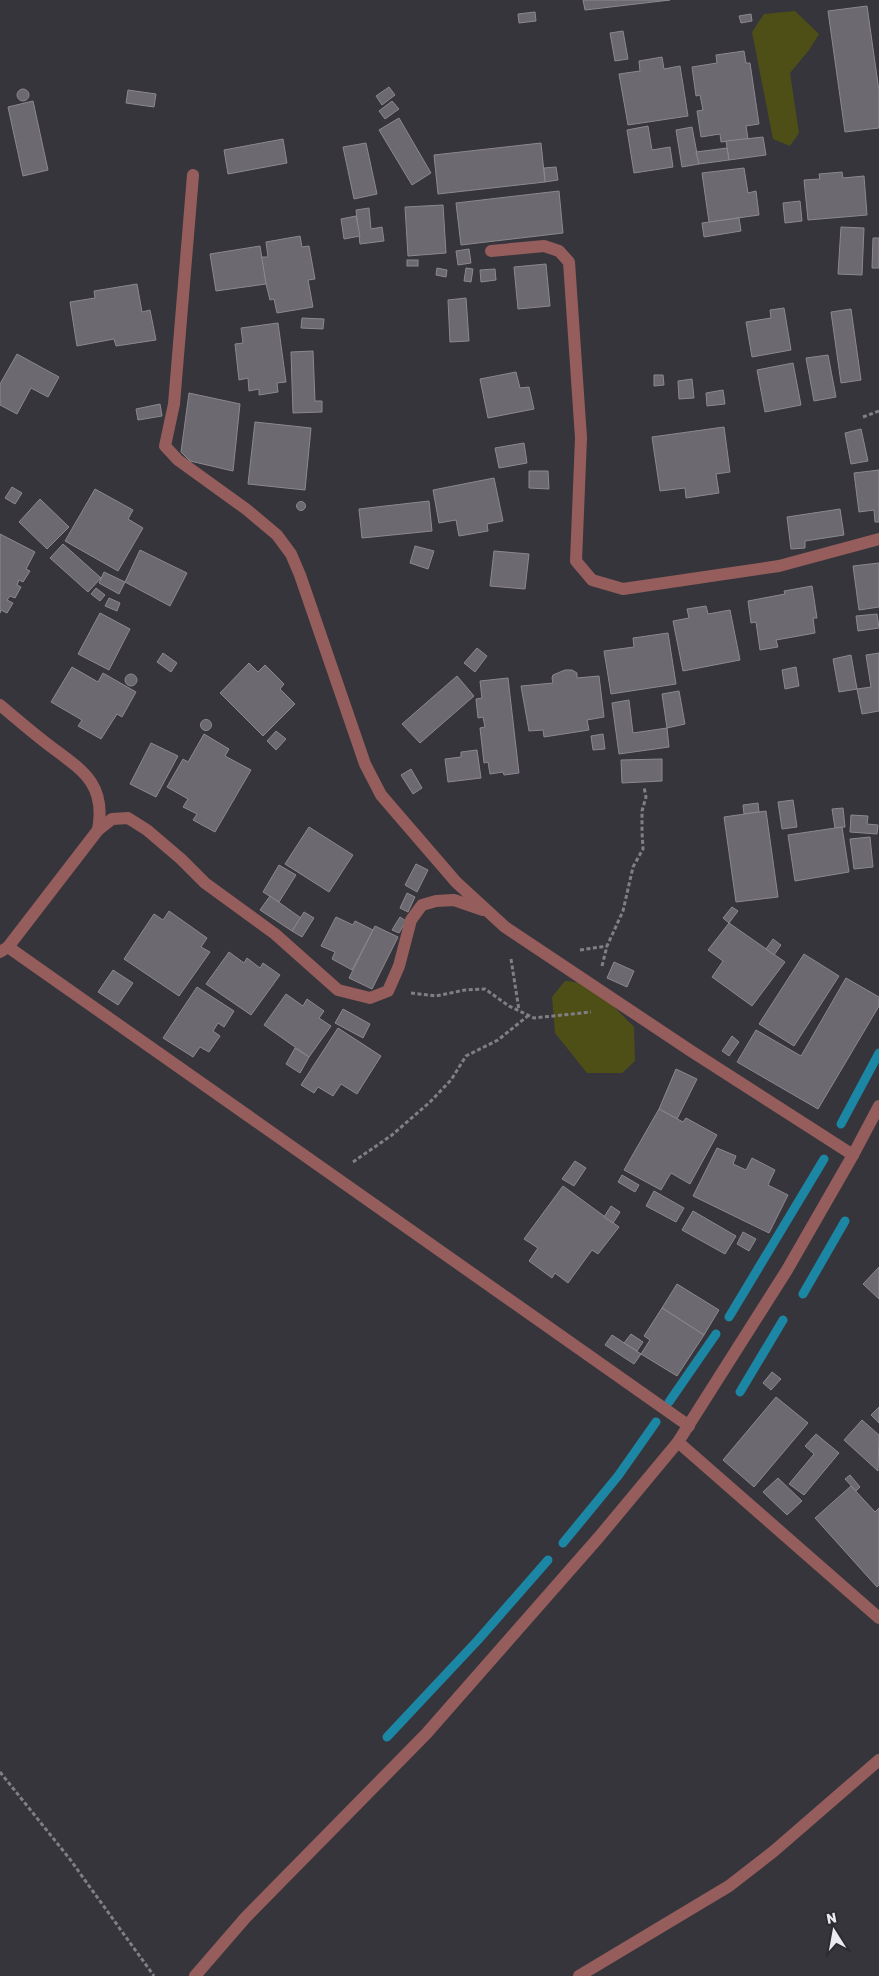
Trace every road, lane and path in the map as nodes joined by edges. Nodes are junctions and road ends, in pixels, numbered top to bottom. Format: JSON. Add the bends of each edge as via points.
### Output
{"nodes":[{"id":1,"x":193,"y":175,"type":"dead end"},
{"id":2,"x":491,"y":251,"type":"dead end"},
{"id":3,"x":879,"y":411,"type":"edge"},
{"id":4,"x":863,"y":416,"type":"dead end"},
{"id":5,"x":879,"y":539,"type":"edge"},
{"id":6,"x":0,"y":705,"type":"edge"},
{"id":7,"x":644,"y":786,"type":"dead end"},
{"id":8,"x":98,"y":830,"type":"junction"},
{"id":9,"x":489,"y":913,"type":"junction"},
{"id":10,"x":504,"y":927,"type":"junction"},
{"id":11,"x":4,"y":950,"type":"edge"},
{"id":12,"x":597,"y":988,"type":"junction"},
{"id":13,"x":388,"y":991,"type":"junction"},
{"id":14,"x":624,"y":1007,"type":"junction"},
{"id":15,"x":519,"y":1010,"type":"junction"},
{"id":16,"x":529,"y":1015,"type":"junction"},
{"id":17,"x":879,"y":1106,"type":"edge"},
{"id":18,"x":853,"y":1155,"type":"junction"},
{"id":19,"x":333,"y":1175,"type":"junction"},
{"id":20,"x":689,"y":1426,"type":"junction"},
{"id":21,"x":678,"y":1442,"type":"junction"},
{"id":22,"x":879,"y":1618,"type":"edge"},
{"id":23,"x":879,"y":1760,"type":"edge"},
{"id":24,"x":0,"y":1772,"type":"edge"},
{"id":25,"x":154,"y":1976,"type":"edge"},
{"id":26,"x":195,"y":1976,"type":"edge"},
{"id":27,"x":579,"y":1976,"type":"edge"}],
"edges":[{"from":1,"to":9,"type":"street","via":[[174,404],[165,446],[178,460],[246,509],[282,541],[300,575],[365,764],[381,795],[456,882]]},
{"from":2,"to":5,"type":"street","via":[[544,246],[559,251],[569,262],[581,438],[576,561],[592,580],[623,589],[779,566]]},
{"from":3,"to":4,"type":"path"},
{"from":6,"to":8,"type":"street","via":[[90,779],[99,800]]},
{"from":7,"to":12,"type":"path","via":[[643,848],[633,867],[623,911],[605,951]]},
{"from":8,"to":11,"type":"street"},
{"from":8,"to":13,"type":"street","via":[[112,819],[128,818],[161,842],[205,884],[275,934],[338,990],[370,998]]},
{"from":9,"to":10,"type":"street"},
{"from":9,"to":13,"type":"street","via":[[454,900],[422,905],[411,920],[399,966]]},
{"from":10,"to":12,"type":"street"},
{"from":10,"to":15,"type":"path","via":[[516,978]]},
{"from":11,"to":19,"type":"street"},
{"from":12,"to":14,"type":"street"},
{"from":13,"to":15,"type":"path","via":[[436,996],[484,990]]},
{"from":14,"to":16,"type":"path","via":[[560,1016],[534,1018]]},
{"from":14,"to":18,"type":"street"},
{"from":15,"to":16,"type":"path"},
{"from":16,"to":19,"type":"path","via":[[498,1040],[466,1056],[451,1080],[430,1102],[392,1135]]},
{"from":17,"to":18,"type":"street"},
{"from":18,"to":20,"type":"street","via":[[787,1270]]},
{"from":19,"to":20,"type":"street"},
{"from":20,"to":21,"type":"street"},
{"from":21,"to":22,"type":"street"},
{"from":21,"to":26,"type":"street","via":[[426,1734],[246,1917]]},
{"from":23,"to":27,"type":"street","via":[[729,1886]]},
{"from":24,"to":25,"type":"path","via":[[69,1858]]}]}
